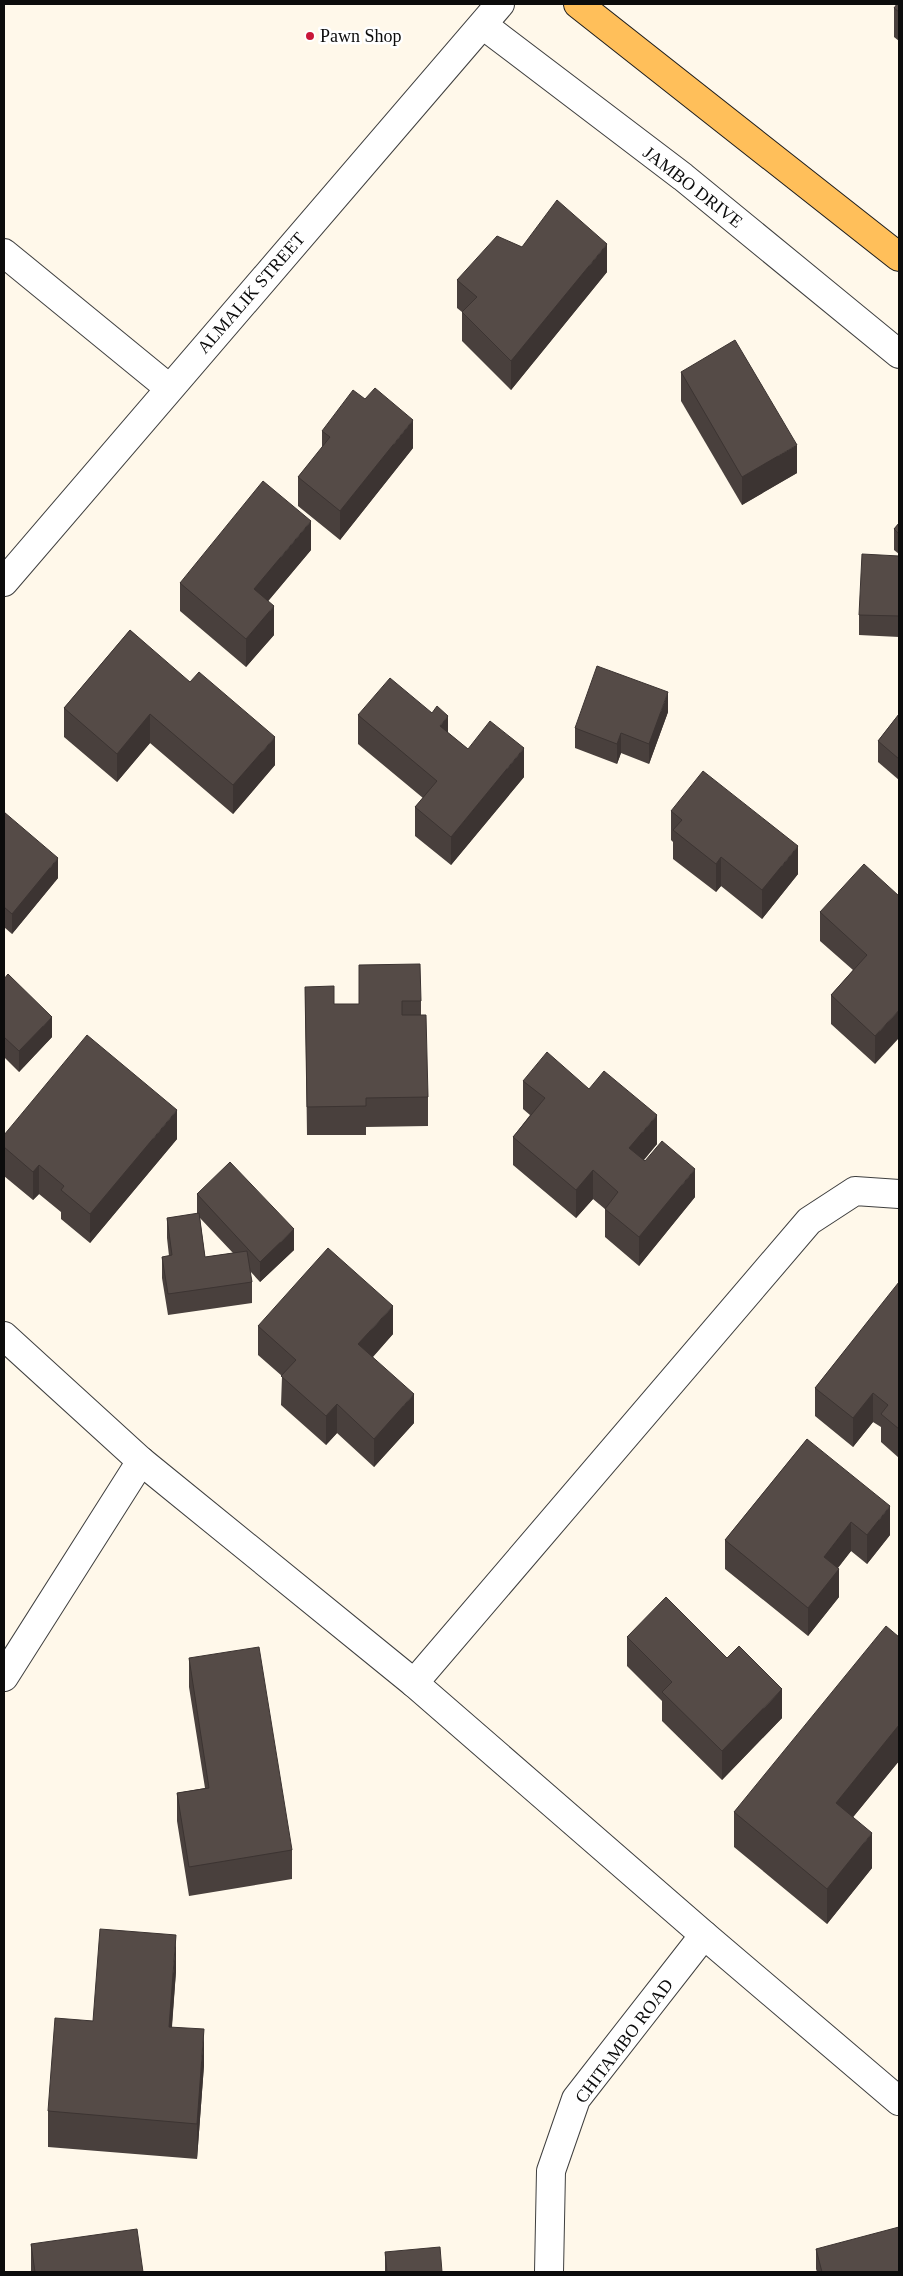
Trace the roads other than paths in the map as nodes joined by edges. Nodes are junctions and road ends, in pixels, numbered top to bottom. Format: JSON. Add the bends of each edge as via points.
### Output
{"nodes":[{"id":1,"x":500,"y":4,"type":"edge"},
{"id":2,"x":578,"y":4,"type":"edge"},
{"id":3,"x":483,"y":25,"type":"junction"},
{"id":4,"x":4,"y":253,"type":"edge"},
{"id":5,"x":899,"y":257,"type":"edge"},
{"id":6,"x":899,"y":354,"type":"edge"},
{"id":7,"x":169,"y":388,"type":"junction"},
{"id":8,"x":4,"y":582,"type":"edge"},
{"id":9,"x":899,"y":1194,"type":"edge"},
{"id":10,"x":4,"y":1336,"type":"edge"},
{"id":11,"x":141,"y":1461,"type":"junction"},
{"id":12,"x":4,"y":1677,"type":"edge"},
{"id":13,"x":414,"y":1683,"type":"junction"},
{"id":14,"x":704,"y":1936,"type":"junction"},
{"id":15,"x":899,"y":2102,"type":"edge"},
{"id":16,"x":549,"y":2272,"type":"edge"}],
"edges":[{"from":1,"to":3,"type":"street","name":"ALMALIK STREET"},
{"from":2,"to":5,"type":"main road"},
{"from":3,"to":6,"type":"street","name":"JAMBO DRIVE","via":[[683,177]]},
{"from":3,"to":7,"type":"street","name":"ALMALIK STREET"},
{"from":4,"to":7,"type":"street"},
{"from":7,"to":8,"type":"street","name":"ALMALIK STREET"},
{"from":9,"to":13,"type":"street","via":[[855,1191],[809,1221]]},
{"from":10,"to":11,"type":"street"},
{"from":11,"to":12,"type":"street"},
{"from":11,"to":13,"type":"street"},
{"from":13,"to":14,"type":"street"},
{"from":14,"to":15,"type":"street"},
{"from":14,"to":16,"type":"street","name":"CHITAMBO ROAD","via":[[576,2099],[550,2171]]}]}
